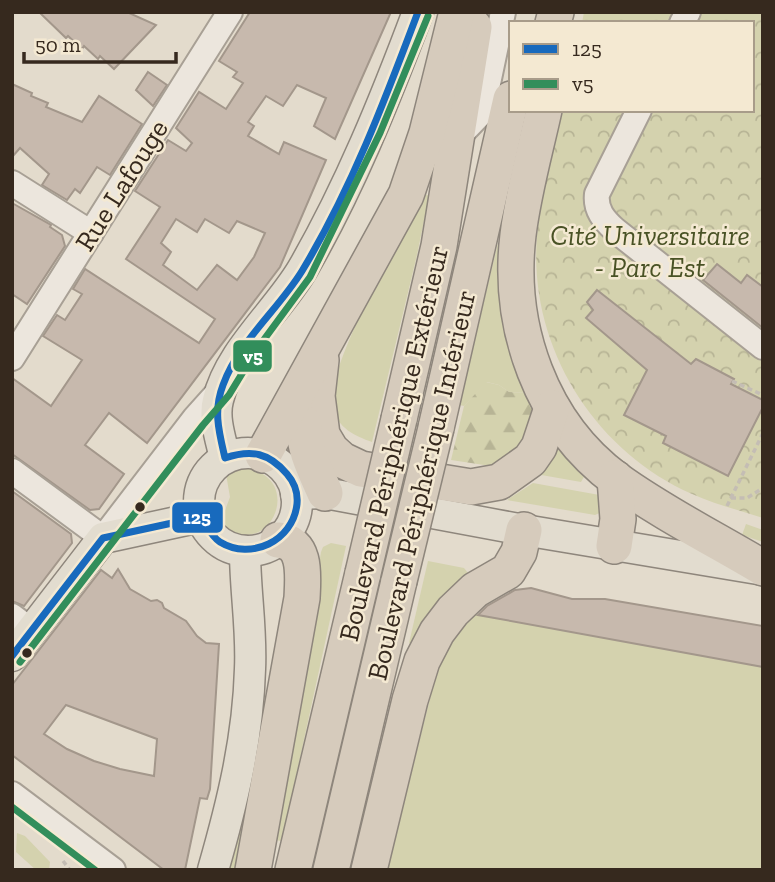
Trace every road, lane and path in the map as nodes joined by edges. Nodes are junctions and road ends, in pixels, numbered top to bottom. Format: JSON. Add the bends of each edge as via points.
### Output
{"nodes":[{"id":1,"x":230,"y":12,"type":"edge"},
{"id":2,"x":418,"y":12,"type":"edge"},
{"id":3,"x":457,"y":12,"type":"edge"},
{"id":4,"x":476,"y":12,"type":"edge"},
{"id":5,"x":503,"y":12,"type":"edge"},
{"id":6,"x":509,"y":108,"type":"edge"},
{"id":7,"x":527,"y":112,"type":"edge"},
{"id":8,"x":544,"y":112,"type":"edge"},
{"id":9,"x":638,"y":112,"type":"edge"},
{"id":10,"x":458,"y":137,"type":"junction"},
{"id":11,"x":12,"y":183,"type":"edge"},
{"id":12,"x":91,"y":233,"type":"junction"},
{"id":13,"x":763,"y":347,"type":"edge"},
{"id":14,"x":453,"y":357,"type":"junction"},
{"id":15,"x":12,"y":358,"type":"edge"},
{"id":16,"x":316,"y":358,"type":"junction"},
{"id":17,"x":733,"y":381,"type":"dead end"},
{"id":18,"x":221,"y":389,"type":"junction"},
{"id":19,"x":763,"y":395,"type":"edge"},
{"id":20,"x":552,"y":408,"type":"junction"},
{"id":21,"x":763,"y":433,"type":"edge"},
{"id":22,"x":263,"y":455,"type":"junction"},
{"id":23,"x":225,"y":458,"type":"junction"},
{"id":24,"x":12,"y":471,"type":"edge"},
{"id":25,"x":615,"y":478,"type":"junction"},
{"id":26,"x":763,"y":488,"type":"edge"},
{"id":27,"x":311,"y":493,"type":"junction"},
{"id":28,"x":731,"y":498,"type":"junction"},
{"id":29,"x":727,"y":506,"type":"dead end"},
{"id":30,"x":200,"y":517,"type":"junction"},
{"id":31,"x":524,"y":530,"type":"junction"},
{"id":32,"x":103,"y":538,"type":"junction"},
{"id":33,"x":278,"y":540,"type":"junction"},
{"id":34,"x":614,"y":546,"type":"junction"},
{"id":35,"x":244,"y":551,"type":"junction"},
{"id":36,"x":763,"y":569,"type":"edge"},
{"id":37,"x":22,"y":624,"type":"edge"},
{"id":38,"x":12,"y":656,"type":"edge"},
{"id":39,"x":12,"y":794,"type":"edge"},
{"id":40,"x":113,"y":870,"type":"edge"},
{"id":41,"x":213,"y":870,"type":"edge"},
{"id":42,"x":253,"y":870,"type":"edge"},
{"id":43,"x":293,"y":870,"type":"edge"},
{"id":44,"x":331,"y":870,"type":"edge"},
{"id":45,"x":369,"y":870,"type":"edge"}],
"edges":[{"from":1,"to":12,"type":"street","name":"Rue Lafouge"},
{"from":2,"to":18,"type":"main road","via":[[318,241]]},
{"from":3,"to":16,"type":"highway","via":[[427,133],[406,195]]},
{"from":4,"to":10,"type":"highway","name":"Boulevard Périphérique Extérieur"},
{"from":5,"to":10,"type":"street","via":[[482,112]]},
{"from":6,"to":14,"type":"highway","name":"Boulevard Périphérique Intérieur"},
{"from":7,"to":14,"type":"highway"},
{"from":8,"to":20,"type":"highway","via":[[522,208],[516,270],[522,332],[530,362]]},
{"from":9,"to":13,"type":"street","via":[[597,194],[600,212],[615,230]]},
{"from":10,"to":43,"type":"highway","name":"Boulevard Périphérique Extérieur","bridge":true,"via":[[439,246]]},
{"from":11,"to":12,"type":"street"},
{"from":12,"to":15,"type":"street","name":"Rue Lafouge"},
{"from":14,"to":44,"type":"highway","name":"Boulevard Périphérique Intérieur","bridge":true},
{"from":16,"to":20,"type":"highway","via":[[322,435],[342,460],[361,468],[471,487],[499,482],[530,460]]},
{"from":16,"to":22,"type":"highway"},
{"from":16,"to":27,"type":"highway","via":[[304,437]]},
{"from":17,"to":19,"type":"path"},
{"from":18,"to":23,"type":"main road","via":[[216,413]]},
{"from":18,"to":32,"type":"street"},
{"from":20,"to":25,"type":"highway","via":[[583,448]]},
{"from":21,"to":28,"type":"path"},
{"from":22,"to":23,"type":"main road","via":[[248,452]]},
{"from":22,"to":27,"type":"main road"},
{"from":23,"to":30,"type":"main road","via":[[205,477],[198,503]]},
{"from":24,"to":32,"type":"street"},
{"from":25,"to":34,"type":"highway","via":[[618,519]]},
{"from":25,"to":36,"type":"highway"},
{"from":26,"to":28,"type":"path","via":[[747,498]]},
{"from":27,"to":31,"type":"main road"},
{"from":27,"to":33,"type":"main road"},
{"from":28,"to":29,"type":"path"},
{"from":30,"to":32,"type":"main road"},
{"from":30,"to":35,"type":"main road","via":[[217,541]]},
{"from":31,"to":34,"type":"main road"},
{"from":31,"to":45,"type":"highway","via":[[508,571],[475,590],[453,611],[422,661]]},
{"from":32,"to":37,"type":"main road"},
{"from":33,"to":35,"type":"main road","via":[[268,547]]},
{"from":33,"to":42,"type":"highway","via":[[297,550],[302,598]]},
{"from":34,"to":36,"type":"main road"},
{"from":35,"to":41,"type":"main road","via":[[251,669],[247,715],[237,784]]},
{"from":37,"to":38,"type":"main road"},
{"from":39,"to":40,"type":"street"}]}
